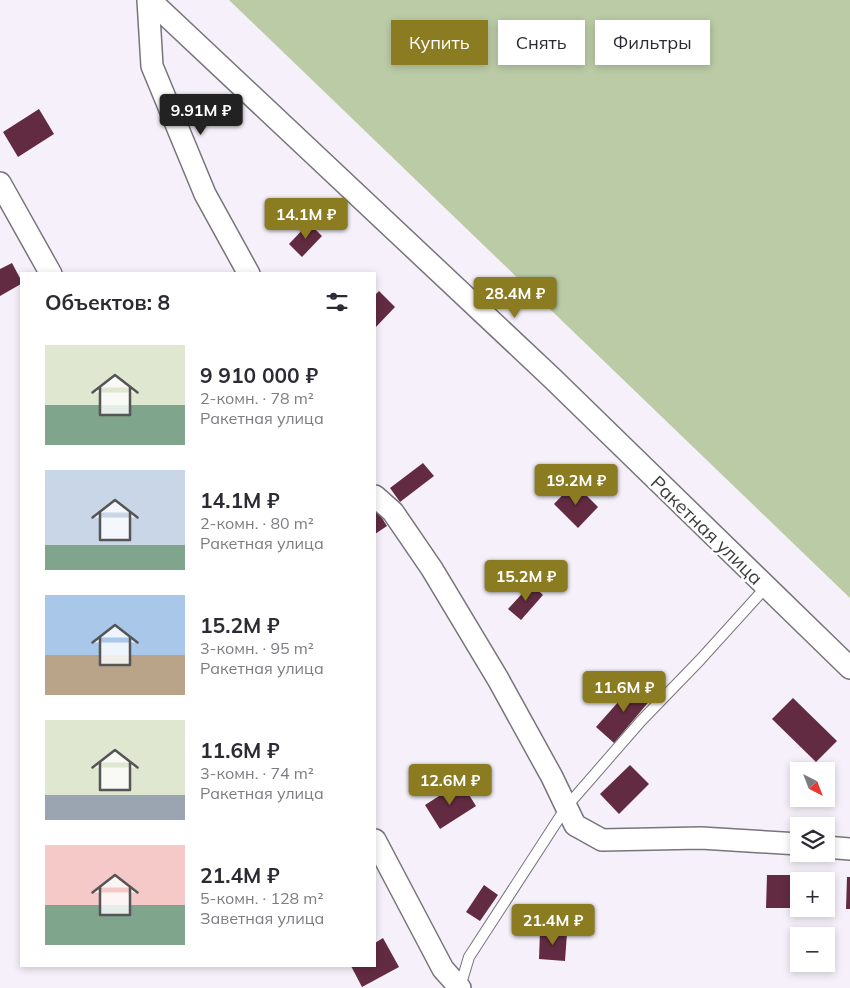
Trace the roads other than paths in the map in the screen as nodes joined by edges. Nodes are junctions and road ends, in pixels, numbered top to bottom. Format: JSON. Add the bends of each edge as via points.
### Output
{"nodes":[{"id":1,"x":149,"y":0,"type":"edge"},
{"id":2,"x":0,"y":183,"type":"edge"},
{"id":3,"x":50,"y":272,"type":"edge"},
{"id":4,"x":248,"y":272,"type":"edge"},
{"id":5,"x":376,"y":497,"type":"edge"},
{"id":6,"x":766,"y":587,"type":"junction"},
{"id":7,"x":850,"y":668,"type":"edge"},
{"id":8,"x":567,"y":806,"type":"junction"},
{"id":9,"x":376,"y":842,"type":"edge"},
{"id":10,"x":790,"y":843,"type":"edge"},
{"id":11,"x":835,"y":848,"type":"edge"},
{"id":12,"x":850,"y":849,"type":"edge"},
{"id":13,"x":460,"y":988,"type":"edge"}],
"edges":[{"from":1,"to":4,"type":"street","name":"Ракетная улица","via":[[152,66],[205,194]]},
{"from":1,"to":6,"type":"street","name":"Ракетная улица","via":[[551,378]]},
{"from":2,"to":3,"type":"street"},
{"from":5,"to":8,"type":"street","via":[[393,512],[432,569],[498,679]]},
{"from":6,"to":7,"type":"street","name":"Ракетная улица"},
{"from":6,"to":8,"type":"lane"},
{"from":8,"to":10,"type":"street","via":[[576,825],[602,840],[701,838]]},
{"from":8,"to":13,"type":"lane","via":[[468,957]]},
{"from":9,"to":13,"type":"street","via":[[443,969]]},
{"from":11,"to":12,"type":"street"}]}
